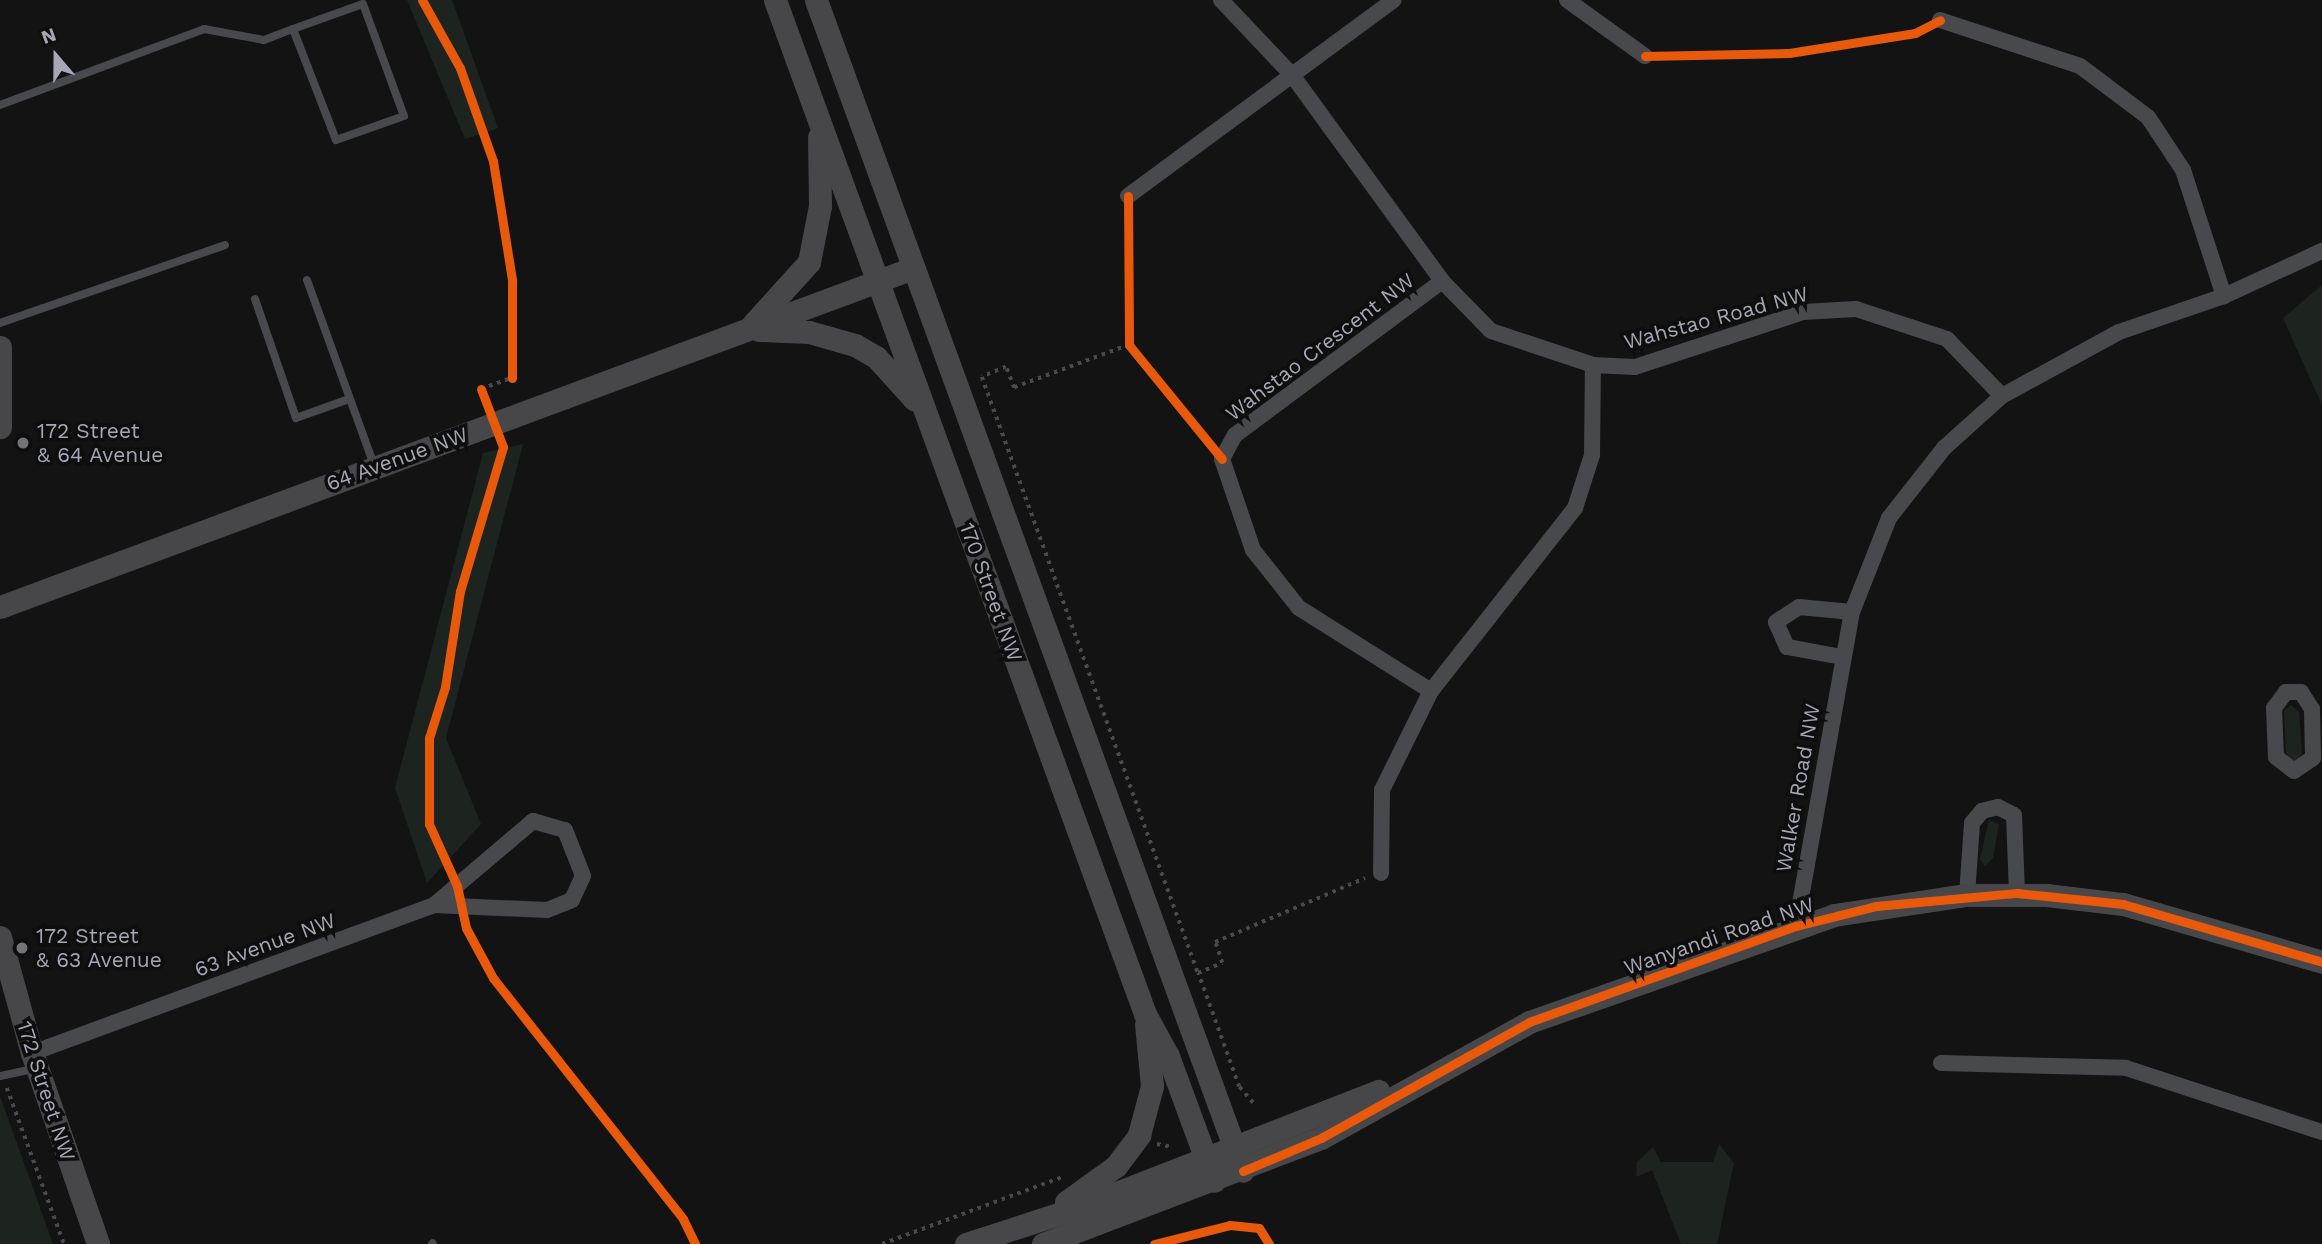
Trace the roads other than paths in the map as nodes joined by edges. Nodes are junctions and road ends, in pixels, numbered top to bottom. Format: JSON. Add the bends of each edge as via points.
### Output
{"nodes":[{"id":1,"x":775,"y":0,"type":"edge"},
{"id":2,"x":816,"y":0,"type":"edge"},
{"id":3,"x":1221,"y":0,"type":"edge"},
{"id":4,"x":1394,"y":0,"type":"edge"},
{"id":5,"x":1567,"y":0,"type":"edge"},
{"id":6,"x":1940,"y":20,"type":"dead end"},
{"id":7,"x":293,"y":29,"type":"junction"},
{"id":8,"x":1645,"y":56,"type":"dead end"},
{"id":9,"x":1292,"y":75,"type":"junction"},
{"id":10,"x":0,"y":105,"type":"edge"},
{"id":11,"x":818,"y":120,"type":"junction"},
{"id":12,"x":1128,"y":196,"type":"dead end"},
{"id":13,"x":225,"y":244,"type":"dead end"},
{"id":14,"x":2322,"y":251,"type":"edge"},
{"id":15,"x":913,"y":268,"type":"junction"},
{"id":16,"x":307,"y":280,"type":"dead end"},
{"id":17,"x":878,"y":281,"type":"junction"},
{"id":18,"x":1442,"y":281,"type":"junction"},
{"id":19,"x":2224,"y":296,"type":"junction"},
{"id":20,"x":255,"y":299,"type":"dead end"},
{"id":21,"x":0,"y":323,"type":"edge"},
{"id":22,"x":746,"y":330,"type":"junction"},
{"id":23,"x":0,"y":347,"type":"edge"},
{"id":24,"x":1593,"y":365,"type":"junction"},
{"id":25,"x":2002,"y":396,"type":"junction"},
{"id":26,"x":349,"y":399,"type":"junction"},
{"id":27,"x":928,"y":416,"type":"junction"},
{"id":28,"x":0,"y":427,"type":"edge"},
{"id":29,"x":375,"y":467,"type":"junction"},
{"id":30,"x":0,"y":607,"type":"edge"},
{"id":31,"x":1852,"y":612,"type":"junction"},
{"id":32,"x":1842,"y":657,"type":"junction"},
{"id":33,"x":1431,"y":691,"type":"junction"},
{"id":34,"x":2318,"y":752,"type":"edge"},
{"id":35,"x":1381,"y":873,"type":"road end"},
{"id":36,"x":2017,"y":893,"type":"junction"},
{"id":37,"x":1967,"y":895,"type":"junction"},
{"id":38,"x":434,"y":905,"type":"junction"},
{"id":39,"x":1796,"y":926,"type":"junction"},
{"id":40,"x":0,"y":937,"type":"edge"},
{"id":41,"x":2322,"y":962,"type":"edge"},
{"id":42,"x":1144,"y":1014,"type":"junction"},
{"id":43,"x":1486,"y":1043,"type":"junction"},
{"id":44,"x":34,"y":1061,"type":"junction"},
{"id":45,"x":1941,"y":1063,"type":"dead end"},
{"id":46,"x":2,"y":1077,"type":"edge"},
{"id":47,"x":2322,"y":1132,"type":"edge"},
{"id":48,"x":1235,"y":1148,"type":"junction"},
{"id":49,"x":1206,"y":1159,"type":"junction"},
{"id":50,"x":1243,"y":1171,"type":"junction"},
{"id":51,"x":1214,"y":1181,"type":"junction"},
{"id":52,"x":1018,"y":1224,"type":"junction"},
{"id":53,"x":97,"y":1244,"type":"edge"},
{"id":54,"x":966,"y":1244,"type":"edge"},
{"id":55,"x":1043,"y":1244,"type":"edge"}],
"edges":[{"from":1,"to":11,"type":"main road","name":"170 Street NW"},
{"from":2,"to":15,"type":"main road","name":"170 Street NW"},
{"from":3,"to":9,"type":"street","name":"Wahstao Road NW"},
{"from":4,"to":9,"type":"street"},
{"from":5,"to":8,"type":"street"},
{"from":6,"to":19,"type":"street","via":[[2080,66],[2148,117],[2183,170]]},
{"from":7,"to":7,"type":"lane","via":[[363,4],[404,116],[336,140]]},
{"from":7,"to":10,"type":"lane","via":[[264,40],[204,29]]},
{"from":9,"to":12,"type":"street"},
{"from":9,"to":18,"type":"street","name":"Wahstao Road NW"},
{"from":11,"to":17,"type":"main road","name":"170 Street NW"},
{"from":11,"to":22,"type":"main road","via":[[817,239],[795,283]]},
{"from":13,"to":21,"type":"lane"},
{"from":14,"to":19,"type":"street","name":"Walker Road NW"},
{"from":15,"to":17,"type":"main road","name":"64 Avenue NW"},
{"from":15,"to":48,"type":"main road","name":"170 Street NW"},
{"from":16,"to":26,"type":"lane"},
{"from":17,"to":22,"type":"main road","name":"64 Avenue NW"},
{"from":17,"to":27,"type":"main road","name":"170 Street NW"},
{"from":18,"to":24,"type":"street","name":"Wahstao Road NW","via":[[1490,331]]},
{"from":18,"to":33,"type":"street","name":"Wahstao Crescent NW","via":[[1235,435],[1222,458],[1253,551],[1299,608]]},
{"from":19,"to":25,"type":"street","name":"Walker Road NW","via":[[2119,332]]},
{"from":20,"to":26,"type":"lane","via":[[296,418]]},
{"from":22,"to":27,"type":"main road","via":[[809,332],[855,345],[894,374]]},
{"from":22,"to":29,"type":"main road","name":"64 Avenue NW"},
{"from":23,"to":28,"type":"main road"},
{"from":24,"to":25,"type":"street","name":"Wahstao Road NW","via":[[1635,367],[1803,312],[1856,309],[1947,339]]},
{"from":24,"to":33,"type":"street","via":[[1592,454],[1575,508]]},
{"from":25,"to":31,"type":"street","name":"Walker Road NW","via":[[1944,448],[1889,518]]},
{"from":26,"to":29,"type":"lane"},
{"from":27,"to":42,"type":"main road","name":"170 Street NW"},
{"from":29,"to":30,"type":"main road","name":"64 Avenue NW"},
{"from":31,"to":32,"type":"street","name":"Walker Road NW"},
{"from":31,"to":32,"type":"street","via":[[1798,607],[1776,622],[1787,647]]},
{"from":32,"to":39,"type":"street","name":"Walker Road NW"},
{"from":33,"to":35,"type":"street","via":[[1382,790]]},
{"from":34,"to":34,"type":"street","via":[[2311,702],[2294,691],[2280,695],[2273,708],[2278,761],[2299,770]]},
{"from":36,"to":37,"type":"main road","name":"Wanyandi Road NW"},
{"from":36,"to":37,"type":"street","via":[[2014,815],[1998,807],[1982,811],[1972,822]]},
{"from":36,"to":41,"type":"main road","name":"Wanyandi Road NW","via":[[2123,904]]},
{"from":37,"to":39,"type":"main road","name":"Wanyandi Road NW","via":[[1876,906]]},
{"from":38,"to":38,"type":"street","name":"63 Avenue NW","via":[[547,910],[572,900],[583,876],[565,830],[533,821]]},
{"from":38,"to":44,"type":"street","name":"63 Avenue NW"},
{"from":39,"to":43,"type":"main road","name":"Wanyandi Road NW"},
{"from":40,"to":44,"type":"main road","name":"172 Street NW"},
{"from":42,"to":49,"type":"main road","name":"170 Street NW"},
{"from":42,"to":52,"type":"main road","via":[[1152,1086],[1139,1135],[1116,1166],[1078,1196]]},
{"from":43,"to":48,"type":"main road","name":"Wanyandi Road NW"},
{"from":43,"to":50,"type":"main road","name":"Wanyandi Road NW","via":[[1321,1138]]},
{"from":44,"to":46,"type":"lane"},
{"from":44,"to":53,"type":"main road","name":"172 Street NW"},
{"from":45,"to":47,"type":"street","via":[[2126,1068]]},
{"from":48,"to":49,"type":"main road","name":"Wanyandi Road NW"},
{"from":48,"to":50,"type":"main road","name":"170 Street NW"},
{"from":49,"to":51,"type":"main road","name":"170 Street NW"},
{"from":49,"to":52,"type":"main road","name":"Wanyandi Road NW"},
{"from":50,"to":51,"type":"main road","name":"Wanyandi Road NW"},
{"from":51,"to":55,"type":"main road","name":"Wanyandi Road NW"},
{"from":52,"to":54,"type":"main road"}]}
